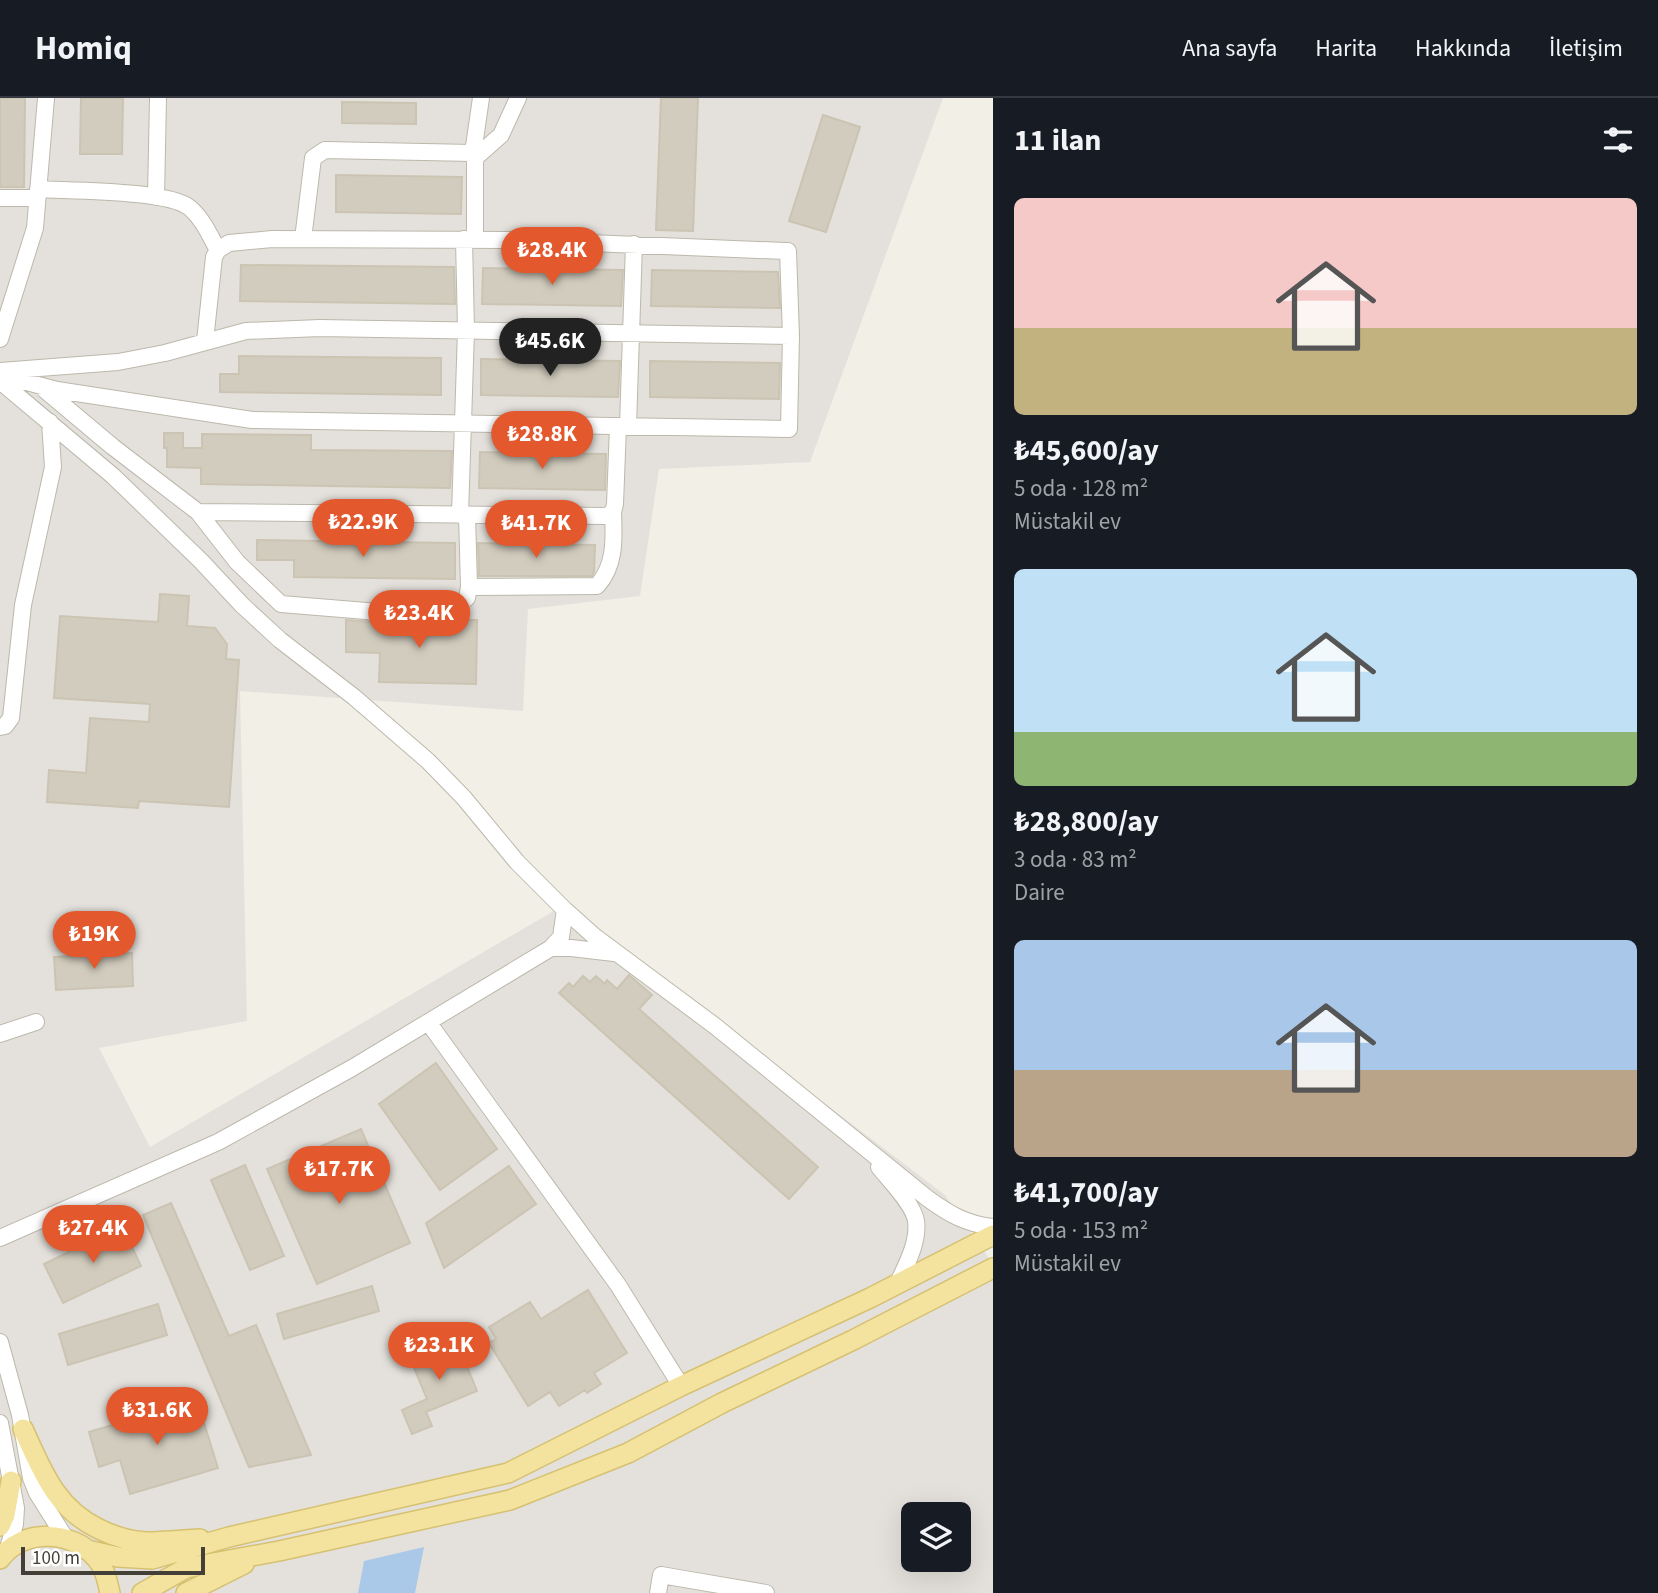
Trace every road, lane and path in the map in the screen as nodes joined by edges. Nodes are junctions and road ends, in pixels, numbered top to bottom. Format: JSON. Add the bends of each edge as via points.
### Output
{"nodes":[{"id":1,"x":46,"y":98,"type":"edge"},
{"id":2,"x":158,"y":98,"type":"edge"},
{"id":3,"x":481,"y":98,"type":"edge"},
{"id":4,"x":518,"y":98,"type":"edge"},
{"id":5,"x":474,"y":155,"type":"junction"},
{"id":6,"x":38,"y":194,"type":"junction"},
{"id":7,"x":156,"y":197,"type":"junction"},
{"id":8,"x":0,"y":198,"type":"edge"},
{"id":9,"x":303,"y":239,"type":"junction"},
{"id":10,"x":469,"y":239,"type":"junction"},
{"id":11,"x":634,"y":244,"type":"junction"},
{"id":12,"x":218,"y":250,"type":"junction"},
{"id":13,"x":466,"y":330,"type":"junction"},
{"id":14,"x":631,"y":333,"type":"junction"},
{"id":15,"x":791,"y":336,"type":"junction"},
{"id":16,"x":0,"y":338,"type":"edge"},
{"id":17,"x":205,"y":341,"type":"junction"},
{"id":18,"x":0,"y":373,"type":"edge"},
{"id":19,"x":0,"y":381,"type":"edge"},
{"id":20,"x":40,"y":386,"type":"junction"},
{"id":21,"x":50,"y":422,"type":"junction"},
{"id":22,"x":461,"y":423,"type":"junction"},
{"id":23,"x":623,"y":426,"type":"junction"},
{"id":24,"x":198,"y":512,"type":"junction"},
{"id":25,"x":613,"y":512,"type":"junction"},
{"id":26,"x":463,"y":515,"type":"junction"},
{"id":27,"x":469,"y":587,"type":"junction"},
{"id":28,"x":0,"y":727,"type":"edge"},
{"id":29,"x":565,"y":911,"type":"junction"},
{"id":30,"x":551,"y":948,"type":"junction"},
{"id":31,"x":618,"y":954,"type":"junction"},
{"id":32,"x":428,"y":1022,"type":"junction"},
{"id":33,"x":36,"y":1023,"type":"dead end"},
{"id":34,"x":0,"y":1034,"type":"edge"},
{"id":35,"x":865,"y":1149,"type":"junction"},
{"id":36,"x":993,"y":1227,"type":"edge"},
{"id":37,"x":993,"y":1235,"type":"edge"},
{"id":38,"x":0,"y":1238,"type":"edge"},
{"id":39,"x":993,"y":1268,"type":"edge"},
{"id":40,"x":898,"y":1283,"type":"junction"},
{"id":41,"x":0,"y":1342,"type":"edge"},
{"id":42,"x":681,"y":1386,"type":"junction"},
{"id":43,"x":0,"y":1423,"type":"edge"},
{"id":44,"x":23,"y":1429,"type":"junction"},
{"id":45,"x":11,"y":1481,"type":"junction"},
{"id":46,"x":0,"y":1526,"type":"edge"},
{"id":47,"x":229,"y":1537,"type":"junction"},
{"id":48,"x":66,"y":1539,"type":"junction"},
{"id":49,"x":87,"y":1550,"type":"junction"},
{"id":50,"x":279,"y":1551,"type":"junction"},
{"id":51,"x":3,"y":1555,"type":"edge"},
{"id":52,"x":110,"y":1593,"type":"edge"},
{"id":53,"x":142,"y":1593,"type":"edge"},
{"id":54,"x":186,"y":1593,"type":"edge"},
{"id":55,"x":658,"y":1593,"type":"edge"},
{"id":56,"x":766,"y":1593,"type":"edge"}],
"edges":[{"from":1,"to":6,"type":"street"},
{"from":2,"to":7,"type":"street"},
{"from":3,"to":5,"type":"street"},
{"from":4,"to":5,"type":"street","via":[[500,135]]},
{"from":5,"to":9,"type":"street","via":[[324,150],[313,159]]},
{"from":5,"to":10,"type":"street"},
{"from":6,"to":7,"type":"street"},
{"from":6,"to":8,"type":"street"},
{"from":6,"to":16,"type":"street","via":[[35,228]]},
{"from":7,"to":12,"type":"street","via":[[189,207]]},
{"from":9,"to":10,"type":"street"},
{"from":9,"to":12,"type":"street","via":[[229,243]]},
{"from":10,"to":11,"type":"street"},
{"from":10,"to":13,"type":"street"},
{"from":11,"to":14,"type":"street"},
{"from":11,"to":15,"type":"street","via":[[788,251]]},
{"from":12,"to":17,"type":"street"},
{"from":13,"to":14,"type":"street"},
{"from":13,"to":17,"type":"street","via":[[246,331]]},
{"from":13,"to":22,"type":"street"},
{"from":14,"to":15,"type":"street"},
{"from":14,"to":23,"type":"street"},
{"from":15,"to":23,"type":"street","via":[[789,429]]},
{"from":17,"to":18,"type":"street","via":[[118,362]]},
{"from":18,"to":20,"type":"street"},
{"from":19,"to":21,"type":"street"},
{"from":20,"to":22,"type":"street","via":[[252,420]]},
{"from":20,"to":24,"type":"street"},
{"from":21,"to":28,"type":"street","via":[[53,467],[23,605],[11,718]]},
{"from":21,"to":29,"type":"street","via":[[123,486],[280,640],[428,761]]},
{"from":22,"to":23,"type":"street"},
{"from":22,"to":26,"type":"street"},
{"from":23,"to":25,"type":"street"},
{"from":24,"to":26,"type":"street"},
{"from":24,"to":27,"type":"street","via":[[237,562],[281,604],[435,614],[467,598]]},
{"from":25,"to":26,"type":"street","via":[[607,516]]},
{"from":25,"to":27,"type":"street","via":[[614,547],[597,586]]},
{"from":26,"to":27,"type":"street"},
{"from":29,"to":30,"type":"street","via":[[561,937]]},
{"from":29,"to":31,"type":"street"},
{"from":30,"to":31,"type":"street"},
{"from":30,"to":32,"type":"street"},
{"from":31,"to":35,"type":"street","via":[[715,1026]]},
{"from":32,"to":38,"type":"street","via":[[218,1142]]},
{"from":32,"to":42,"type":"street","via":[[618,1285]]},
{"from":33,"to":34,"type":"street"},
{"from":35,"to":36,"type":"street","via":[[953,1217]]},
{"from":35,"to":40,"type":"street","via":[[916,1221],[910,1257]]},
{"from":37,"to":40,"type":"main road"},
{"from":39,"to":50,"type":"main road","via":[[628,1453],[510,1500]]},
{"from":40,"to":42,"type":"main road"},
{"from":41,"to":44,"type":"street"},
{"from":42,"to":47,"type":"main road","via":[[508,1472]]},
{"from":43,"to":45,"type":"street"},
{"from":44,"to":47,"type":"main road","via":[[52,1488],[79,1519],[110,1534],[144,1542]]},
{"from":44,"to":48,"type":"street","via":[[37,1493]]},
{"from":45,"to":46,"type":"main road"},
{"from":45,"to":51,"type":"street","via":[[16,1516]]},
{"from":47,"to":49,"type":"main road","via":[[152,1559],[117,1558]]},
{"from":48,"to":49,"type":"main road"},
{"from":48,"to":51,"type":"main road","via":[[40,1536],[20,1542]]},
{"from":49,"to":52,"type":"main road","via":[[106,1575]]},
{"from":50,"to":53,"type":"main road","via":[[186,1568]]},
{"from":50,"to":54,"type":"main road","via":[[226,1571]]},
{"from":55,"to":56,"type":"street","via":[[662,1575]]}]}
